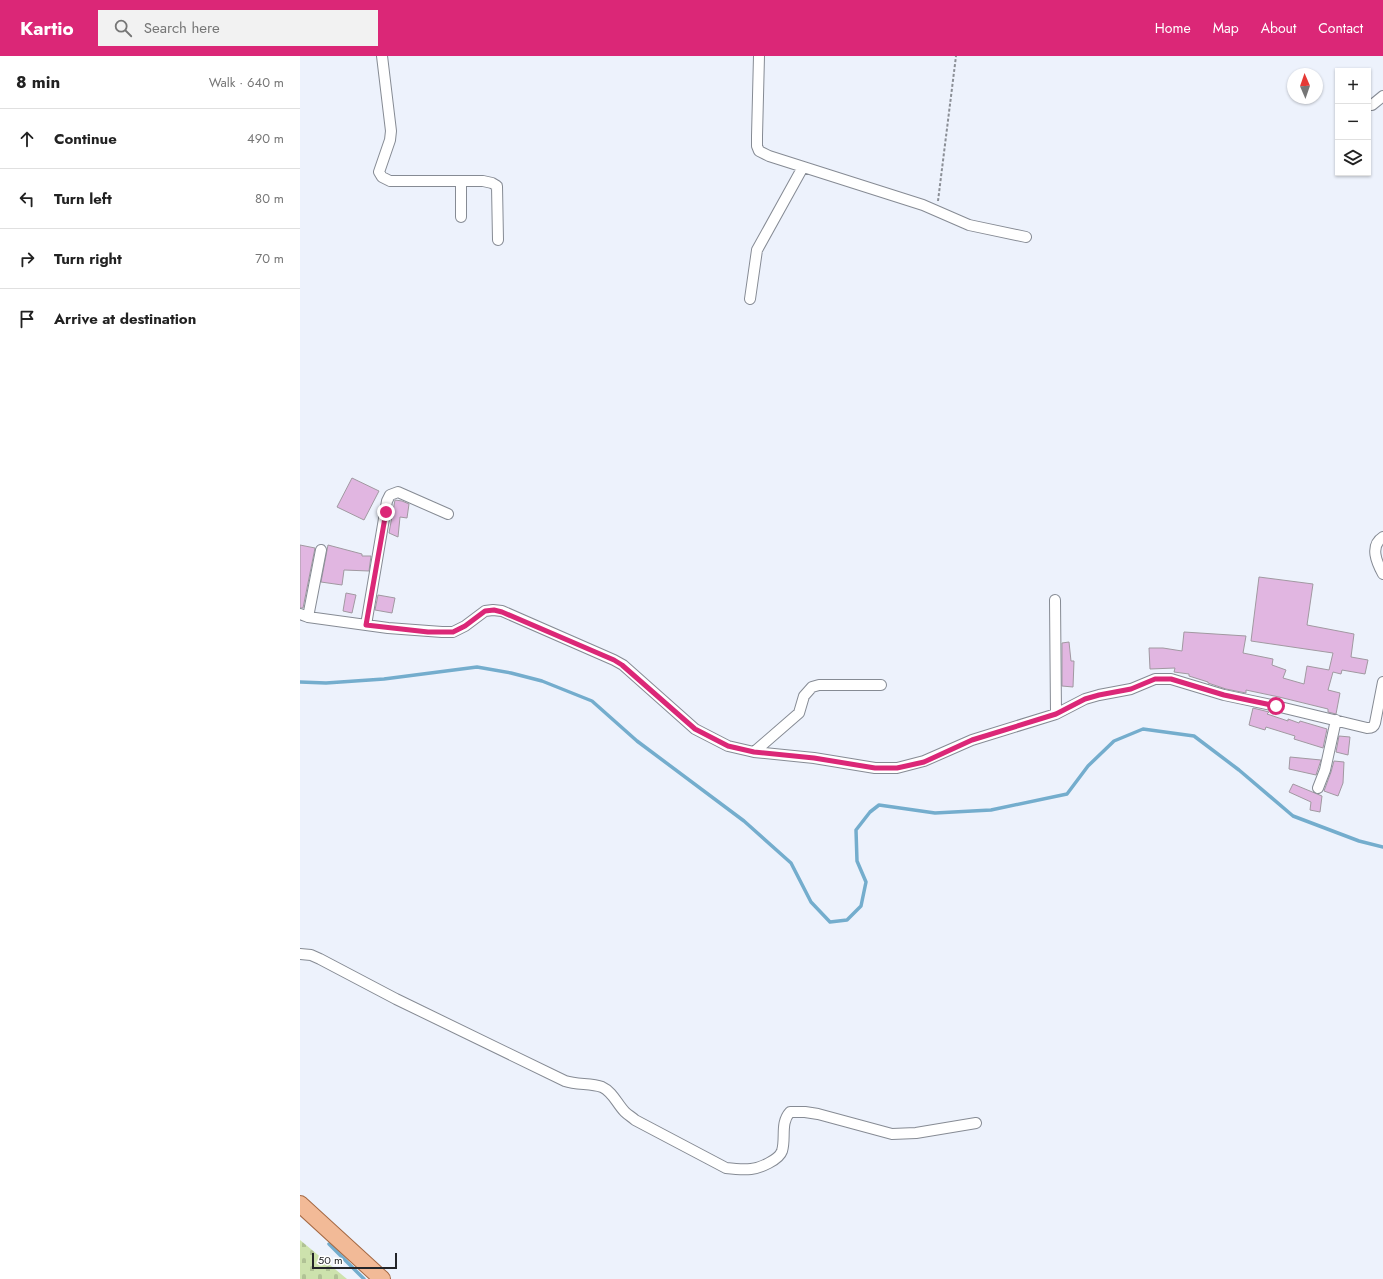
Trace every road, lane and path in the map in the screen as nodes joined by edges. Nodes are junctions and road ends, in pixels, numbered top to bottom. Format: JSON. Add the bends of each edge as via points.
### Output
{"nodes":[{"id":1,"x":382,"y":56,"type":"edge"},
{"id":2,"x":759,"y":56,"type":"edge"},
{"id":3,"x":956,"y":56,"type":"edge"},
{"id":4,"x":1383,"y":96,"type":"edge"},
{"id":5,"x":1372,"y":105,"type":"dead end"},
{"id":6,"x":803,"y":167,"type":"junction"},
{"id":7,"x":461,"y":181,"type":"junction"},
{"id":8,"x":937,"y":210,"type":"junction"},
{"id":9,"x":461,"y":217,"type":"dead end"},
{"id":10,"x":1026,"y":237,"type":"dead end"},
{"id":11,"x":498,"y":240,"type":"dead end"},
{"id":12,"x":750,"y":299,"type":"dead end"},
{"id":13,"x":448,"y":514,"type":"dead end"},
{"id":14,"x":1383,"y":537,"type":"edge"},
{"id":15,"x":321,"y":550,"type":"dead end"},
{"id":16,"x":1383,"y":574,"type":"edge"},
{"id":17,"x":1055,"y":600,"type":"dead end"},
{"id":18,"x":304,"y":615,"type":"edge"},
{"id":19,"x":366,"y":625,"type":"junction"},
{"id":20,"x":1383,"y":682,"type":"edge"},
{"id":21,"x":881,"y":685,"type":"dead end"},
{"id":22,"x":1056,"y":714,"type":"junction"},
{"id":23,"x":1336,"y":720,"type":"junction"},
{"id":24,"x":754,"y":752,"type":"junction"},
{"id":25,"x":1318,"y":788,"type":"dead end"},
{"id":26,"x":300,"y":954,"type":"edge"},
{"id":27,"x":976,"y":1123,"type":"dead end"},
{"id":28,"x":300,"y":1204,"type":"edge"},
{"id":29,"x":382,"y":1279,"type":"edge"}],
"edges":[{"from":1,"to":7,"type":"street","via":[[391,131],[379,172],[382,177],[390,181]]},
{"from":2,"to":6,"type":"street","via":[[757,146],[759,151],[768,156]]},
{"from":3,"to":8,"type":"path"},
{"from":4,"to":5,"type":"street"},
{"from":6,"to":8,"type":"street"},
{"from":6,"to":12,"type":"street","via":[[757,250]]},
{"from":7,"to":9,"type":"street"},
{"from":7,"to":11,"type":"street","via":[[483,181],[497,186]]},
{"from":8,"to":10,"type":"street","via":[[969,225]]},
{"from":13,"to":19,"type":"street","via":[[398,492],[390,495]]},
{"from":14,"to":16,"type":"street","via":[[1378,542],[1375,552]]},
{"from":15,"to":18,"type":"street"},
{"from":17,"to":22,"type":"street"},
{"from":18,"to":19,"type":"street"},
{"from":19,"to":24,"type":"street","via":[[428,632],[453,632],[485,611],[502,612],[614,660],[695,729],[728,746]]},
{"from":20,"to":23,"type":"street","via":[[1374,726],[1368,728]]},
{"from":21,"to":24,"type":"street","via":[[812,687],[804,696],[799,713]]},
{"from":22,"to":23,"type":"street","via":[[1085,699],[1131,689],[1155,679],[1165,678],[1224,695]]},
{"from":22,"to":24,"type":"street","via":[[972,740],[924,762],[897,768],[875,768]]},
{"from":23,"to":25,"type":"street","via":[[1325,770]]},
{"from":26,"to":27,"type":"street","via":[[320,959],[565,1081],[604,1088],[635,1120],[726,1168],[752,1169],[778,1157],[782,1152],[785,1117],[790,1112],[818,1114],[892,1134],[916,1133]]},
{"from":28,"to":29,"type":"main road"}]}
